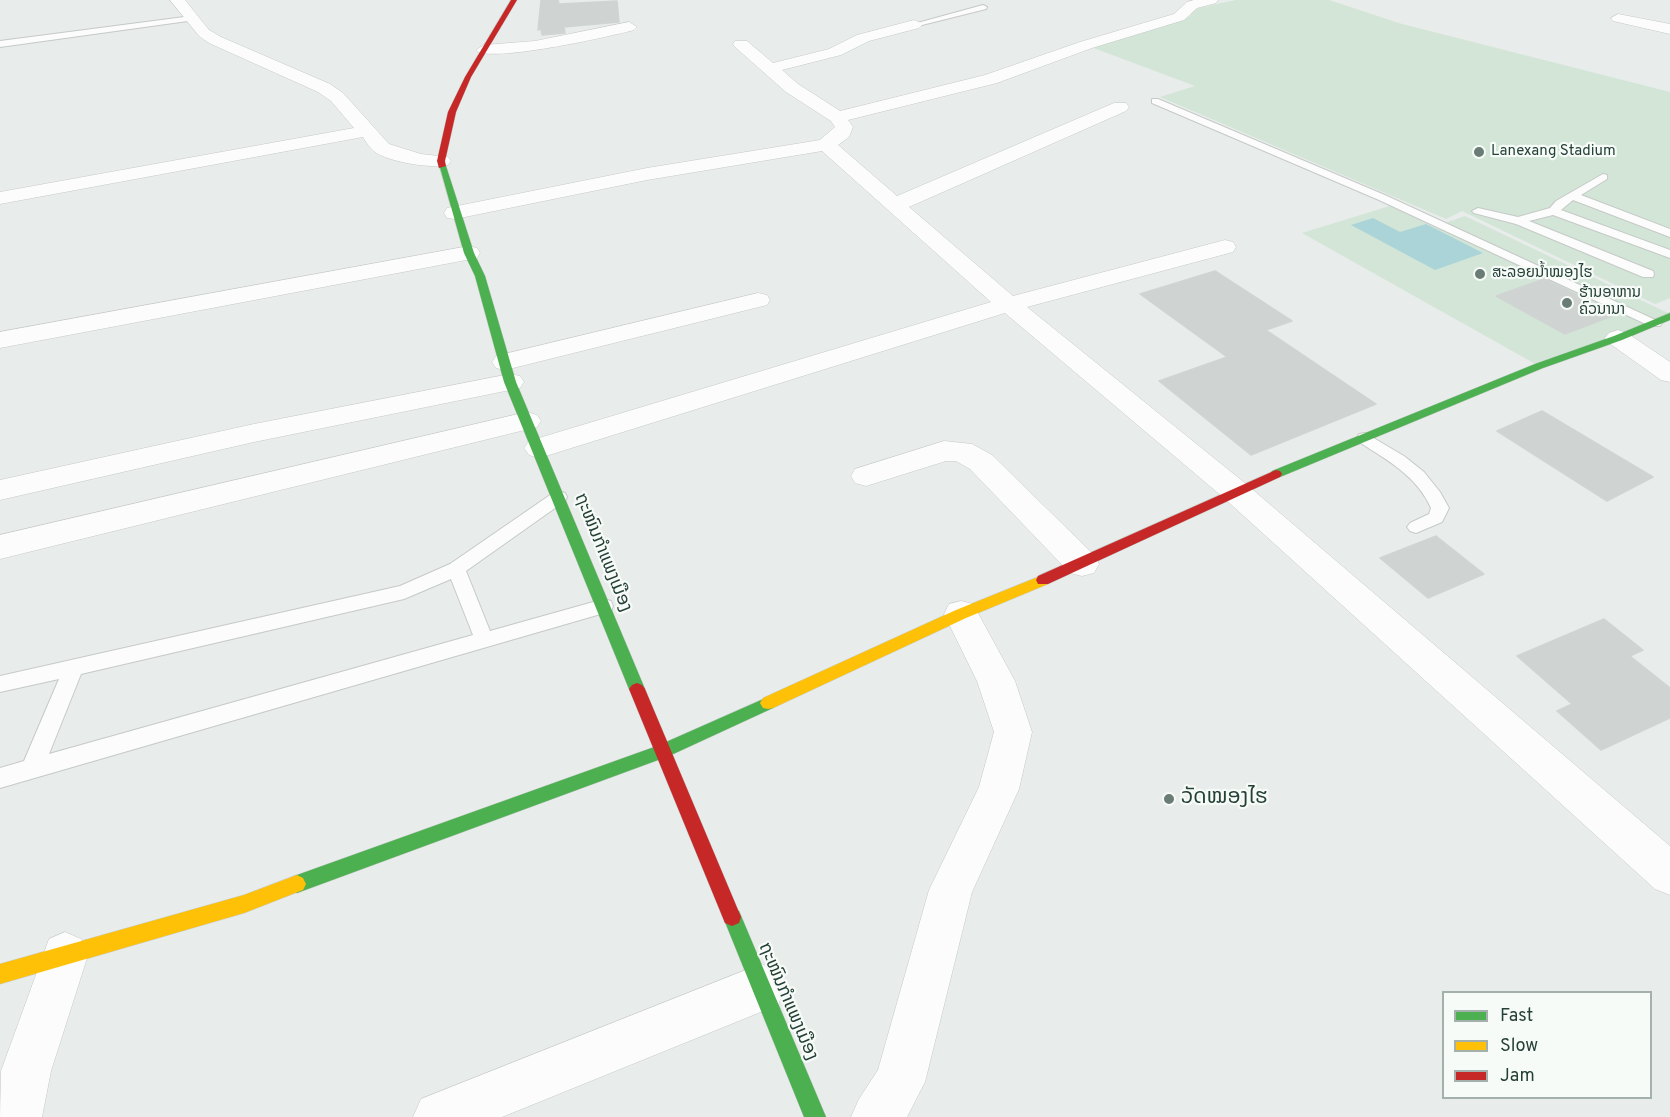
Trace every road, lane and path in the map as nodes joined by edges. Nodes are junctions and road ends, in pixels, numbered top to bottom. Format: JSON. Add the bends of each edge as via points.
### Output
{"nodes":[{"id":1,"x":177,"y":0,"type":"edge"},
{"id":2,"x":514,"y":0,"type":"edge"},
{"id":3,"x":1211,"y":0,"type":"edge"},
{"id":4,"x":983,"y":7,"type":"dead end"},
{"id":5,"x":192,"y":18,"type":"junction"},
{"id":6,"x":1618,"y":18,"type":"dead end"},
{"id":7,"x":914,"y":25,"type":"joint"},
{"id":8,"x":628,"y":27,"type":"dead end"},
{"id":9,"x":1670,"y":28,"type":"edge"},
{"id":10,"x":0,"y":44,"type":"edge"},
{"id":11,"x":741,"y":44,"type":"dead end"},
{"id":12,"x":483,"y":50,"type":"junction"},
{"id":13,"x":771,"y":68,"type":"junction"},
{"id":14,"x":1155,"y":101,"type":"dead end"},
{"id":15,"x":1120,"y":107,"type":"dead end"},
{"id":16,"x":367,"y":131,"type":"junction"},
{"id":17,"x":832,"y":131,"type":"junction"},
{"id":18,"x":441,"y":161,"type":"junction"},
{"id":19,"x":1603,"y":177,"type":"dead end"},
{"id":20,"x":1572,"y":196,"type":"junction"},
{"id":21,"x":0,"y":198,"type":"edge"},
{"id":22,"x":895,"y":206,"type":"junction"},
{"id":23,"x":1479,"y":211,"type":"dead end"},
{"id":24,"x":1554,"y":211,"type":"junction"},
{"id":25,"x":455,"y":213,"type":"junction"},
{"id":26,"x":1520,"y":221,"type":"junction"},
{"id":27,"x":1670,"y":233,"type":"edge"},
{"id":28,"x":1225,"y":247,"type":"dead end"},
{"id":29,"x":469,"y":253,"type":"junction"},
{"id":30,"x":1670,"y":254,"type":"edge"},
{"id":31,"x":1648,"y":274,"type":"dead end"},
{"id":32,"x":758,"y":300,"type":"dead end"},
{"id":33,"x":1010,"y":304,"type":"junction"},
{"id":34,"x":1670,"y":316,"type":"edge"},
{"id":35,"x":1655,"y":323,"type":"junction"},
{"id":36,"x":1618,"y":338,"type":"junction"},
{"id":37,"x":0,"y":340,"type":"edge"},
{"id":38,"x":508,"y":372,"type":"junction"},
{"id":39,"x":1670,"y":374,"type":"edge"},
{"id":40,"x":533,"y":435,"type":"junction"},
{"id":41,"x":1365,"y":438,"type":"junction"},
{"id":42,"x":866,"y":476,"type":"dead end"},
{"id":43,"x":0,"y":490,"type":"edge"},
{"id":44,"x":1235,"y":491,"type":"junction"},
{"id":45,"x":559,"y":497,"type":"junction"},
{"id":46,"x":1416,"y":527,"type":"dead end"},
{"id":47,"x":0,"y":547,"type":"edge"},
{"id":48,"x":1082,"y":564,"type":"junction"},
{"id":49,"x":456,"y":569,"type":"junction"},
{"id":50,"x":604,"y":606,"type":"junction"},
{"id":51,"x":961,"y":614,"type":"junction"},
{"id":52,"x":485,"y":641,"type":"junction"},
{"id":53,"x":74,"y":667,"type":"junction"},
{"id":54,"x":0,"y":684,"type":"edge"},
{"id":55,"x":663,"y":751,"type":"junction"},
{"id":56,"x":32,"y":769,"type":"junction"},
{"id":57,"x":0,"y":778,"type":"edge"},
{"id":58,"x":1670,"y":874,"type":"edge"},
{"id":59,"x":65,"y":955,"type":"junction"},
{"id":60,"x":0,"y":974,"type":"edge"},
{"id":61,"x":762,"y":988,"type":"junction"},
{"id":62,"x":16,"y":1117,"type":"edge"},
{"id":63,"x":439,"y":1117,"type":"edge"},
{"id":64,"x":815,"y":1117,"type":"edge"},
{"id":65,"x":877,"y":1117,"type":"edge"}],
"edges":[{"from":1,"to":5,"type":"street"},
{"from":2,"to":12,"type":"main road","name":"ຖະໜົນກຳແພງເມືອງ"},
{"from":3,"to":17,"type":"street","via":[[1192,4],[1179,17]]},
{"from":4,"to":7,"type":"lane"},
{"from":5,"to":10,"type":"lane"},
{"from":5,"to":16,"type":"street","via":[[215,40],[324,88]]},
{"from":6,"to":9,"type":"street"},
{"from":7,"to":13,"type":"street","via":[[863,38],[828,55]]},
{"from":8,"to":12,"type":"street","via":[[535,46]]},
{"from":11,"to":13,"type":"street"},
{"from":12,"to":18,"type":"main road","name":"ຖະໜົນກຳແພງເມືອງ","via":[[452,112]]},
{"from":13,"to":17,"type":"street"},
{"from":14,"to":35,"type":"lane","via":[[1383,198]]},
{"from":15,"to":22,"type":"street"},
{"from":16,"to":18,"type":"street","via":[[382,148],[399,156]]},
{"from":16,"to":21,"type":"street"},
{"from":17,"to":22,"type":"street"},
{"from":17,"to":25,"type":"street"},
{"from":18,"to":25,"type":"main road","name":"ຖະໜົນກຳແພງເມືອງ"},
{"from":19,"to":20,"type":"lane"},
{"from":20,"to":24,"type":"lane"},
{"from":20,"to":27,"type":"lane"},
{"from":22,"to":33,"type":"street"},
{"from":23,"to":26,"type":"lane"},
{"from":24,"to":26,"type":"lane"},
{"from":24,"to":30,"type":"lane"},
{"from":25,"to":29,"type":"main road","name":"ຖະໜົນກຳແພງເມືອງ"},
{"from":26,"to":31,"type":"lane"},
{"from":28,"to":33,"type":"street"},
{"from":29,"to":37,"type":"street"},
{"from":29,"to":38,"type":"main road","name":"ຖະໜົນກຳແພງເມືອງ","via":[[480,276]]},
{"from":32,"to":38,"type":"street"},
{"from":33,"to":40,"type":"street"},
{"from":33,"to":44,"type":"street"},
{"from":34,"to":35,"type":"main road"},
{"from":35,"to":36,"type":"main road"},
{"from":36,"to":39,"type":"street"},
{"from":36,"to":41,"type":"main road"},
{"from":38,"to":40,"type":"main road","name":"ຖະໜົນກຳແພງເມືອງ"},
{"from":38,"to":43,"type":"street"},
{"from":40,"to":45,"type":"main road","name":"ຖະໜົນກຳແພງເມືອງ"},
{"from":40,"to":47,"type":"street"},
{"from":41,"to":44,"type":"main road"},
{"from":41,"to":46,"type":"lane","via":[[1419,474],[1434,493],[1440,508],[1436,518]]},
{"from":42,"to":48,"type":"street","via":[[944,451],[962,451],[981,462]]},
{"from":44,"to":48,"type":"main road"},
{"from":44,"to":58,"type":"street"},
{"from":45,"to":49,"type":"lane"},
{"from":45,"to":50,"type":"main road","name":"ຖະໜົນກຳແພງເມືອງ"},
{"from":48,"to":51,"type":"main road"},
{"from":49,"to":52,"type":"lane"},
{"from":49,"to":53,"type":"lane","via":[[404,592]]},
{"from":50,"to":52,"type":"lane"},
{"from":50,"to":55,"type":"main road","name":"ຖະໜົນກຳແພງເມືອງ"},
{"from":51,"to":55,"type":"main road"},
{"from":51,"to":65,"type":"street","via":[[996,681],[1013,732],[999,789],[951,890],[900,1082]]},
{"from":52,"to":56,"type":"lane"},
{"from":53,"to":54,"type":"lane"},
{"from":53,"to":56,"type":"lane"},
{"from":55,"to":59,"type":"main road","via":[[244,904]]},
{"from":55,"to":61,"type":"main road","name":"ຖະໜົນກຳແພງເມືອງ"},
{"from":56,"to":57,"type":"lane"},
{"from":59,"to":60,"type":"main road"},
{"from":59,"to":62,"type":"street","via":[[26,1071]]},
{"from":61,"to":63,"type":"street"},
{"from":61,"to":64,"type":"main road","name":"ຖະໜົນກຳແພງເມືອງ"}]}
